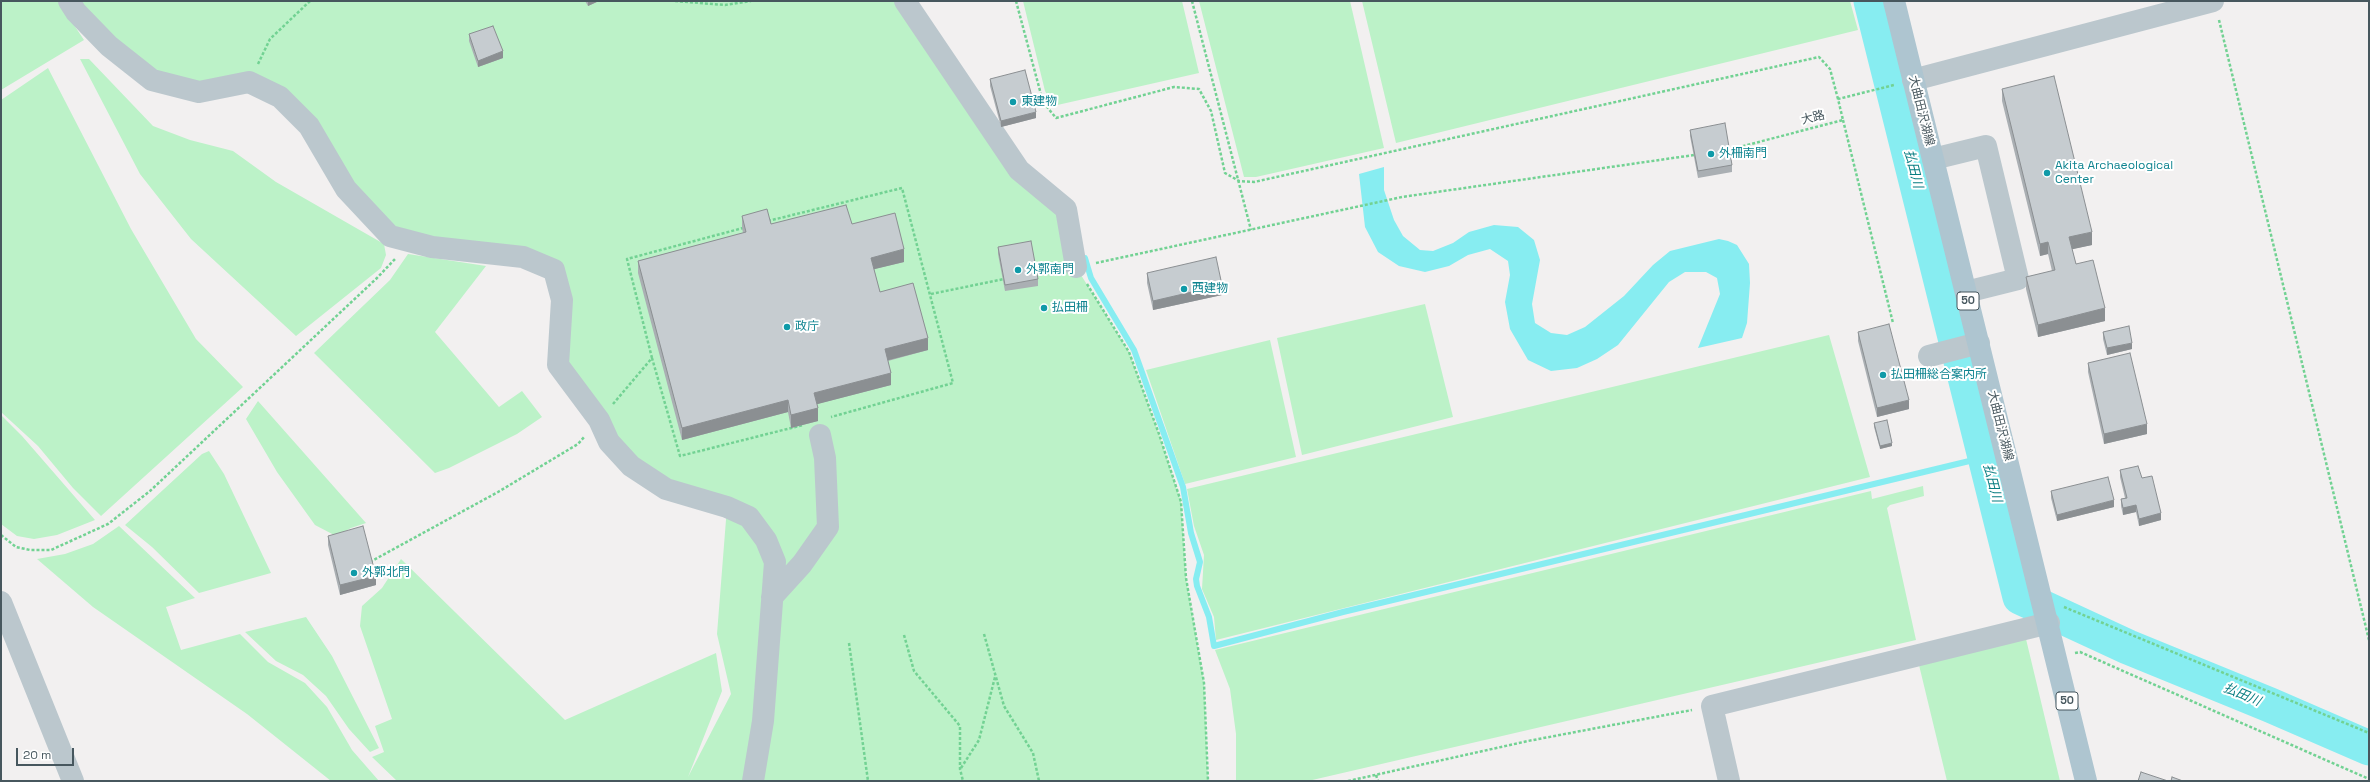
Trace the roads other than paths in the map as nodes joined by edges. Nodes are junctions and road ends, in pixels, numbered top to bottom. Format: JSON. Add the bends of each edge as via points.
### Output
{"nodes":[{"id":1,"x":69,"y":1,"type":"edge"},
{"id":2,"x":905,"y":1,"type":"edge"},
{"id":3,"x":1894,"y":1,"type":"edge"},
{"id":4,"x":2215,"y":9,"type":"edge"},
{"id":5,"x":1913,"y":80,"type":"junction"},
{"id":6,"x":1933,"y":159,"type":"junction"},
{"id":7,"x":1076,"y":267,"type":"road end"},
{"id":8,"x":1966,"y":292,"type":"junction"},
{"id":9,"x":1979,"y":343,"type":"junction"},
{"id":10,"x":1929,"y":356,"type":"dead end"},
{"id":11,"x":817,"y":426,"type":"edge"},
{"id":12,"x":772,"y":597,"type":"junction"},
{"id":13,"x":1,"y":602,"type":"edge"},
{"id":14,"x":2048,"y":622,"type":"junction"},
{"id":15,"x":73,"y":781,"type":"edge"},
{"id":16,"x":753,"y":781,"type":"edge"},
{"id":17,"x":1729,"y":781,"type":"edge"},
{"id":18,"x":2086,"y":781,"type":"edge"}],
"edges":[{"from":1,"to":12,"type":"street","via":[[76,12],[109,46],[152,80],[199,92],[249,82],[280,97],[309,126],[346,189],[390,236],[432,247],[523,257],[554,270],[562,300],[558,364],[599,420],[609,442],[631,466],[666,490],[727,507],[749,517],[766,540],[775,562]]},
{"from":2,"to":7,"type":"street","via":[[1019,170],[1066,210]]},
{"from":3,"to":5,"type":"main road","name":"大曲田沢湖線","number":"50"},
{"from":4,"to":5,"type":"street"},
{"from":5,"to":6,"type":"main road","name":"大曲田沢湖線","number":"50"},
{"from":6,"to":8,"type":"main road","name":"大曲田沢湖線","number":"50"},
{"from":6,"to":8,"type":"street","via":[[1986,146],[2018,279]]},
{"from":8,"to":9,"type":"main road","name":"大曲田沢湖線","number":"50"},
{"from":9,"to":10,"type":"street"},
{"from":9,"to":14,"type":"main road","name":"大曲田沢湖線","number":"50"},
{"from":11,"to":12,"type":"street","via":[[825,458],[828,527],[802,564]]},
{"from":12,"to":16,"type":"street","via":[[763,721]]},
{"from":13,"to":15,"type":"street"},
{"from":14,"to":17,"type":"street","via":[[1712,706]]},
{"from":14,"to":18,"type":"main road","name":"大曲田沢湖線","number":"50"}]}
